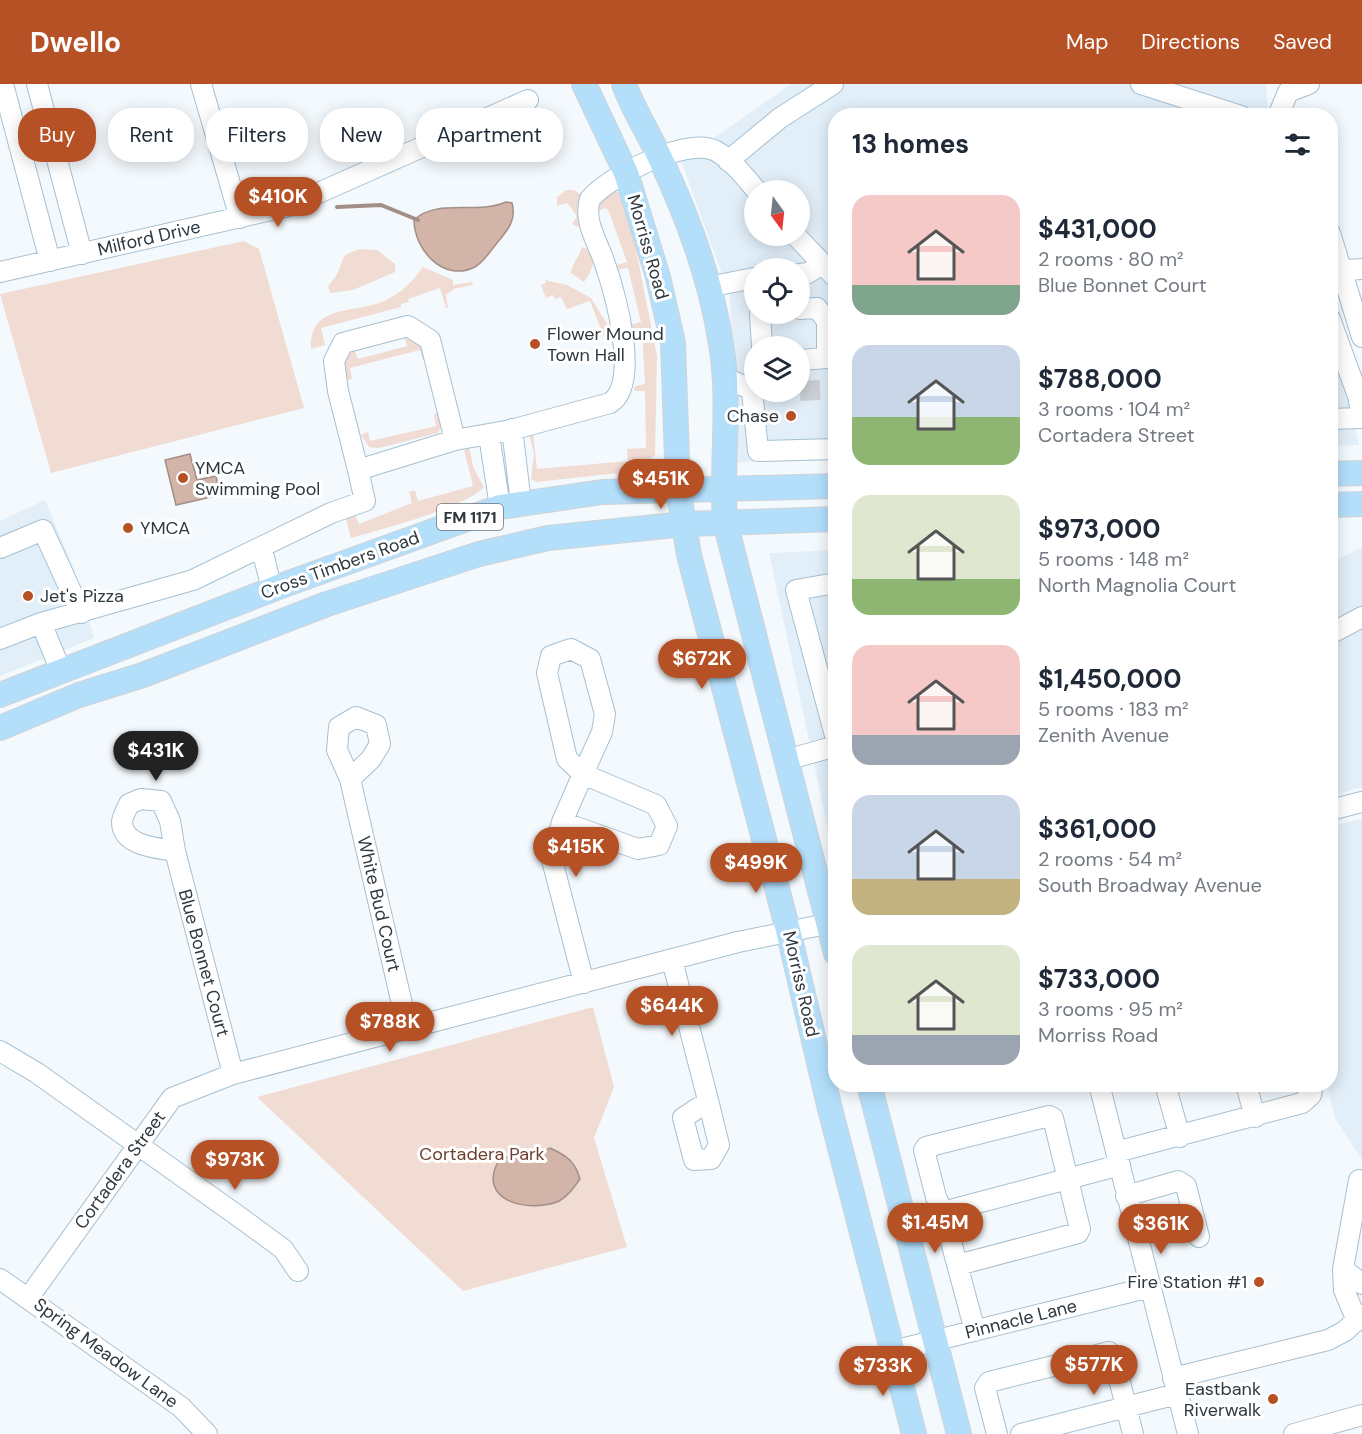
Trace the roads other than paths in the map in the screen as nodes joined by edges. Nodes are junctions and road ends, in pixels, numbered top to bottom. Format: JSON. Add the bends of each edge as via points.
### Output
{"nodes":[{"id":1,"x":3,"y":84,"type":"edge"},
{"id":2,"x":37,"y":84,"type":"edge"},
{"id":3,"x":201,"y":84,"type":"edge"},
{"id":4,"x":584,"y":84,"type":"edge"},
{"id":5,"x":624,"y":84,"type":"edge"},
{"id":6,"x":833,"y":84,"type":"edge"},
{"id":7,"x":1141,"y":84,"type":"edge"},
{"id":8,"x":1309,"y":84,"type":"edge"},
{"id":9,"x":528,"y":100,"type":"dead end"},
{"id":10,"x":1215,"y":108,"type":"edge"},
{"id":11,"x":1281,"y":108,"type":"edge"},
{"id":12,"x":659,"y":155,"type":"junction"},
{"id":13,"x":728,"y":160,"type":"junction"},
{"id":14,"x":626,"y":173,"type":"junction"},
{"id":15,"x":747,"y":180,"type":"edge"},
{"id":16,"x":240,"y":218,"type":"junction"},
{"id":17,"x":805,"y":246,"type":"edge"},
{"id":18,"x":82,"y":254,"type":"junction"},
{"id":19,"x":50,"y":261,"type":"junction"},
{"id":20,"x":1362,"y":269,"type":"edge"},
{"id":21,"x":1338,"y":270,"type":"edge"},
{"id":22,"x":0,"y":272,"type":"edge"},
{"id":23,"x":828,"y":272,"type":"edge"},
{"id":24,"x":810,"y":273,"type":"edge"},
{"id":25,"x":1338,"y":277,"type":"edge"},
{"id":26,"x":744,"y":282,"type":"edge"},
{"id":27,"x":708,"y":287,"type":"junction"},
{"id":28,"x":810,"y":308,"type":"edge"},
{"id":29,"x":828,"y":330,"type":"edge"},
{"id":30,"x":1362,"y":337,"type":"edge"},
{"id":31,"x":1338,"y":341,"type":"edge"},
{"id":32,"x":828,"y":358,"type":"edge"},
{"id":33,"x":810,"y":359,"type":"edge"},
{"id":34,"x":724,"y":377,"type":"junction"},
{"id":35,"x":1362,"y":417,"type":"edge"},
{"id":36,"x":1338,"y":418,"type":"edge"},
{"id":37,"x":512,"y":429,"type":"junction"},
{"id":38,"x":489,"y":435,"type":"junction"},
{"id":39,"x":455,"y":440,"type":"junction"},
{"id":40,"x":828,"y":449,"type":"edge"},
{"id":41,"x":358,"y":470,"type":"junction"},
{"id":42,"x":1362,"y":473,"type":"edge"},
{"id":43,"x":1338,"y":474,"type":"edge"},
{"id":44,"x":828,"y":486,"type":"edge"},
{"id":45,"x":678,"y":488,"type":"junction"},
{"id":46,"x":722,"y":488,"type":"junction"},
{"id":47,"x":1362,"y":504,"type":"edge"},
{"id":48,"x":510,"y":505,"type":"junction"},
{"id":49,"x":1338,"y":505,"type":"edge"},
{"id":50,"x":828,"y":519,"type":"edge"},
{"id":51,"x":725,"y":522,"type":"junction"},
{"id":52,"x":685,"y":524,"type":"junction"},
{"id":53,"x":0,"y":548,"type":"edge"},
{"id":54,"x":262,"y":549,"type":"junction"},
{"id":55,"x":828,"y":584,"type":"edge"},
{"id":56,"x":272,"y":590,"type":"junction"},
{"id":57,"x":81,"y":613,"type":"junction"},
{"id":58,"x":1362,"y":617,"type":"edge"},
{"id":59,"x":285,"y":620,"type":"junction"},
{"id":60,"x":41,"y":623,"type":"junction"},
{"id":61,"x":1338,"y":630,"type":"edge"},
{"id":62,"x":0,"y":639,"type":"edge"},
{"id":63,"x":61,"y":671,"type":"junction"},
{"id":64,"x":0,"y":695,"type":"edge"},
{"id":65,"x":828,"y":709,"type":"edge"},
{"id":66,"x":3,"y":727,"type":"edge"},
{"id":67,"x":828,"y":748,"type":"edge"},
{"id":68,"x":786,"y":759,"type":"junction"},
{"id":69,"x":583,"y":774,"type":"junction"},
{"id":70,"x":350,"y":779,"type":"dead end"},
{"id":71,"x":1362,"y":802,"type":"edge"},
{"id":72,"x":1338,"y":808,"type":"edge"},
{"id":73,"x":562,"y":822,"type":"junction"},
{"id":74,"x":175,"y":851,"type":"dead end"},
{"id":75,"x":828,"y":908,"type":"edge"},
{"id":76,"x":828,"y":923,"type":"edge"},
{"id":77,"x":788,"y":930,"type":"junction"},
{"id":78,"x":672,"y":960,"type":"junction"},
{"id":79,"x":584,"y":983,"type":"junction"},
{"id":80,"x":408,"y":1030,"type":"junction"},
{"id":81,"x":0,"y":1051,"type":"edge"},
{"id":82,"x":233,"y":1074,"type":"junction"},
{"id":83,"x":828,"y":1090,"type":"edge"},
{"id":84,"x":828,"y":1092,"type":"edge"},
{"id":85,"x":871,"y":1092,"type":"edge"},
{"id":86,"x":1101,"y":1092,"type":"edge"},
{"id":87,"x":1167,"y":1092,"type":"edge"},
{"id":88,"x":1248,"y":1092,"type":"edge"},
{"id":89,"x":1312,"y":1092,"type":"edge"},
{"id":90,"x":709,"y":1104,"type":"dead end"},
{"id":91,"x":1255,"y":1117,"type":"junction"},
{"id":92,"x":1180,"y":1137,"type":"junction"},
{"id":93,"x":137,"y":1146,"type":"junction"},
{"id":94,"x":1118,"y":1158,"type":"junction"},
{"id":95,"x":1068,"y":1179,"type":"junction"},
{"id":96,"x":1359,"y":1180,"type":"dead end"},
{"id":97,"x":1126,"y":1196,"type":"junction"},
{"id":98,"x":944,"y":1212,"type":"junction"},
{"id":99,"x":1199,"y":1237,"type":"dead end"},
{"id":100,"x":958,"y":1265,"type":"junction"},
{"id":101,"x":1343,"y":1269,"type":"junction"},
{"id":102,"x":298,"y":1271,"type":"dead end"},
{"id":103,"x":0,"y":1279,"type":"edge"},
{"id":104,"x":1362,"y":1284,"type":"edge"},
{"id":105,"x":1150,"y":1287,"type":"junction"},
{"id":106,"x":29,"y":1298,"type":"junction"},
{"id":107,"x":1360,"y":1318,"type":"edge"},
{"id":108,"x":975,"y":1331,"type":"junction"},
{"id":109,"x":935,"y":1341,"type":"junction"},
{"id":110,"x":893,"y":1351,"type":"junction"},
{"id":111,"x":1175,"y":1386,"type":"junction"},
{"id":112,"x":1126,"y":1407,"type":"junction"},
{"id":113,"x":1359,"y":1422,"type":"edge"},
{"id":114,"x":1317,"y":1431,"type":"edge"},
{"id":115,"x":207,"y":1434,"type":"edge"},
{"id":116,"x":914,"y":1434,"type":"edge"},
{"id":117,"x":959,"y":1434,"type":"edge"},
{"id":118,"x":997,"y":1434,"type":"edge"},
{"id":119,"x":1021,"y":1434,"type":"edge"},
{"id":120,"x":1133,"y":1434,"type":"edge"},
{"id":121,"x":1188,"y":1434,"type":"edge"},
{"id":122,"x":1294,"y":1434,"type":"edge"}],
"edges":[{"from":1,"to":19,"type":"street"},
{"from":2,"to":18,"type":"street"},
{"from":3,"to":16,"type":"street"},
{"from":4,"to":14,"type":"main road","name":"Morriss Road"},
{"from":5,"to":12,"type":"main road"},
{"from":6,"to":13,"type":"street","via":[[780,118]]},
{"from":7,"to":10,"type":"street"},
{"from":8,"to":11,"type":"street","via":[[1288,92]]},
{"from":9,"to":16,"type":"street","name":"Milford Drive","via":[[289,206]]},
{"from":12,"to":13,"type":"street","via":[[704,148]]},
{"from":12,"to":14,"type":"street"},
{"from":12,"to":27,"type":"main road","via":[[683,208]]},
{"from":13,"to":15,"type":"street"},
{"from":14,"to":37,"type":"street","via":[[596,192],[587,209],[610,278],[622,332],[624,364],[618,398]]},
{"from":14,"to":45,"type":"main road","name":"Morriss Road","via":[[658,277],[673,343]]},
{"from":16,"to":18,"type":"street","name":"Milford Drive"},
{"from":17,"to":23,"type":"street"},
{"from":18,"to":19,"type":"street","name":"Milford Drive"},
{"from":19,"to":22,"type":"street","name":"Milford Drive"},
{"from":20,"to":21,"type":"street"},
{"from":23,"to":24,"type":"street"},
{"from":25,"to":30,"type":"street"},
{"from":26,"to":27,"type":"street"},
{"from":27,"to":34,"type":"main road","via":[[722,345]]},
{"from":28,"to":29,"type":"street","via":[[817,308],[827,321]]},
{"from":31,"to":35,"type":"street"},
{"from":32,"to":33,"type":"street"},
{"from":34,"to":40,"type":"street","via":[[752,390],[758,451]]},
{"from":34,"to":46,"type":"main road"},
{"from":35,"to":36,"type":"street"},
{"from":37,"to":38,"type":"street"},
{"from":37,"to":48,"type":"street"},
{"from":38,"to":39,"type":"street"},
{"from":38,"to":48,"type":"street"},
{"from":39,"to":41,"type":"street"},
{"from":39,"to":41,"type":"street","via":[[430,340],[408,326],[375,333],[343,343],[334,361]]},
{"from":41,"to":54,"type":"street","via":[[365,501],[331,513]]},
{"from":42,"to":43,"type":"main road"},
{"from":44,"to":46,"type":"main road","name":"Cross Timbers Road","number":"FM 1171"},
{"from":45,"to":46,"type":"main road","name":"Cross Timbers Road","number":"FM 1171"},
{"from":45,"to":48,"type":"main road","name":"Cross Timbers Road","number":"FM 1171","via":[[602,492]]},
{"from":45,"to":52,"type":"main road","name":"Morriss Road"},
{"from":46,"to":51,"type":"main road"},
{"from":47,"to":49,"type":"main road"},
{"from":48,"to":56,"type":"main road","name":"Cross Timbers Road","number":"FM 1171"},
{"from":50,"to":51,"type":"main road","name":"Cross Timbers Road","number":"FM 1171"},
{"from":51,"to":52,"type":"main road","name":"Cross Timbers Road","number":"FM 1171"},
{"from":51,"to":68,"type":"main road"},
{"from":52,"to":59,"type":"main road","name":"Cross Timbers Road","number":"FM 1171","via":[[548,538],[479,554]]},
{"from":52,"to":77,"type":"main road","name":"Morriss Road","via":[[692,567]]},
{"from":53,"to":57,"type":"street","via":[[43,530]]},
{"from":54,"to":56,"type":"street"},
{"from":54,"to":57,"type":"street","via":[[193,580]]},
{"from":55,"to":65,"type":"street","via":[[796,590]]},
{"from":56,"to":59,"type":"main road"},
{"from":56,"to":63,"type":"main road","name":"Cross Timbers Road","number":"FM 1171"},
{"from":57,"to":60,"type":"street"},
{"from":58,"to":61,"type":"street"},
{"from":59,"to":66,"type":"main road","name":"Cross Timbers Road","number":"FM 1171"},
{"from":60,"to":62,"type":"street"},
{"from":60,"to":63,"type":"street"},
{"from":63,"to":64,"type":"main road","name":"Cross Timbers Road","number":"FM 1171"},
{"from":63,"to":66,"type":"main road","via":[[69,679],[66,686],[26,708]]},
{"from":67,"to":68,"type":"street"},
{"from":68,"to":75,"type":"main road"},
{"from":69,"to":69,"type":"street","via":[[602,732],[604,714],[590,659],[571,649],[551,656],[547,673],[567,759]]},
{"from":69,"to":73,"type":"street"},
{"from":69,"to":73,"type":"street","via":[[656,805],[667,826],[662,840],[659,845],[638,849]]},
{"from":70,"to":80,"type":"street","name":"White Bud Court"},
{"from":71,"to":72,"type":"street"},
{"from":73,"to":79,"type":"street","via":[[552,860]]},
{"from":74,"to":82,"type":"street","name":"Blue Bonnet Court"},
{"from":76,"to":77,"type":"street","name":"Cortadera Street"},
{"from":77,"to":78,"type":"street","name":"Cortadera Street"},
{"from":77,"to":83,"type":"main road","name":"Morriss Road"},
{"from":78,"to":79,"type":"street","name":"Cortadera Street"},
{"from":78,"to":90,"type":"street"},
{"from":79,"to":80,"type":"street","name":"Cortadera Street"},
{"from":80,"to":82,"type":"street","name":"Cortadera Street"},
{"from":81,"to":93,"type":"street","via":[[37,1073]]},
{"from":82,"to":93,"type":"street","name":"Cortadera Street","via":[[172,1098]]},
{"from":84,"to":110,"type":"main road","name":"Morriss Road"},
{"from":85,"to":109,"type":"main road"},
{"from":86,"to":94,"type":"street"},
{"from":87,"to":92,"type":"street"},
{"from":88,"to":91,"type":"street"},
{"from":89,"to":91,"type":"street","via":[[1302,1103]]},
{"from":91,"to":92,"type":"street"},
{"from":92,"to":94,"type":"street"},
{"from":93,"to":102,"type":"street","via":[[283,1249]]},
{"from":93,"to":106,"type":"street","name":"Cortadera Street"},
{"from":94,"to":95,"type":"street"},
{"from":94,"to":97,"type":"street"},
{"from":95,"to":98,"type":"street"},
{"from":95,"to":98,"type":"street","via":[[1053,1118],[1049,1116],[926,1147],[936,1197]]},
{"from":95,"to":100,"type":"street","via":[[1078,1233]]},
{"from":96,"to":101,"type":"street"},
{"from":97,"to":99,"type":"street","via":[[1178,1181],[1186,1186]]},
{"from":97,"to":105,"type":"street"},
{"from":98,"to":100,"type":"street"},
{"from":100,"to":108,"type":"street"},
{"from":101,"to":104,"type":"street"},
{"from":101,"to":107,"type":"street","via":[[1344,1290]]},
{"from":103,"to":106,"type":"street","name":"Spring Meadow Lane"},
{"from":105,"to":108,"type":"street","name":"Pinnacle Lane"},
{"from":105,"to":111,"type":"street"},
{"from":106,"to":115,"type":"street","name":"Spring Meadow Lane","via":[[181,1407]]},
{"from":107,"to":111,"type":"street","via":[[1328,1340]]},
{"from":108,"to":109,"type":"street","name":"Pinnacle Lane"},
{"from":109,"to":110,"type":"street","name":"Pinnacle Lane"},
{"from":109,"to":117,"type":"main road"},
{"from":110,"to":116,"type":"main road","name":"Morriss Road"},
{"from":111,"to":112,"type":"street"},
{"from":111,"to":121,"type":"street"},
{"from":112,"to":118,"type":"street","via":[[1109,1352],[989,1382],[986,1388]]},
{"from":112,"to":119,"type":"street"},
{"from":112,"to":120,"type":"street"},
{"from":113,"to":114,"type":"street"},
{"from":114,"to":122,"type":"street"}]}
